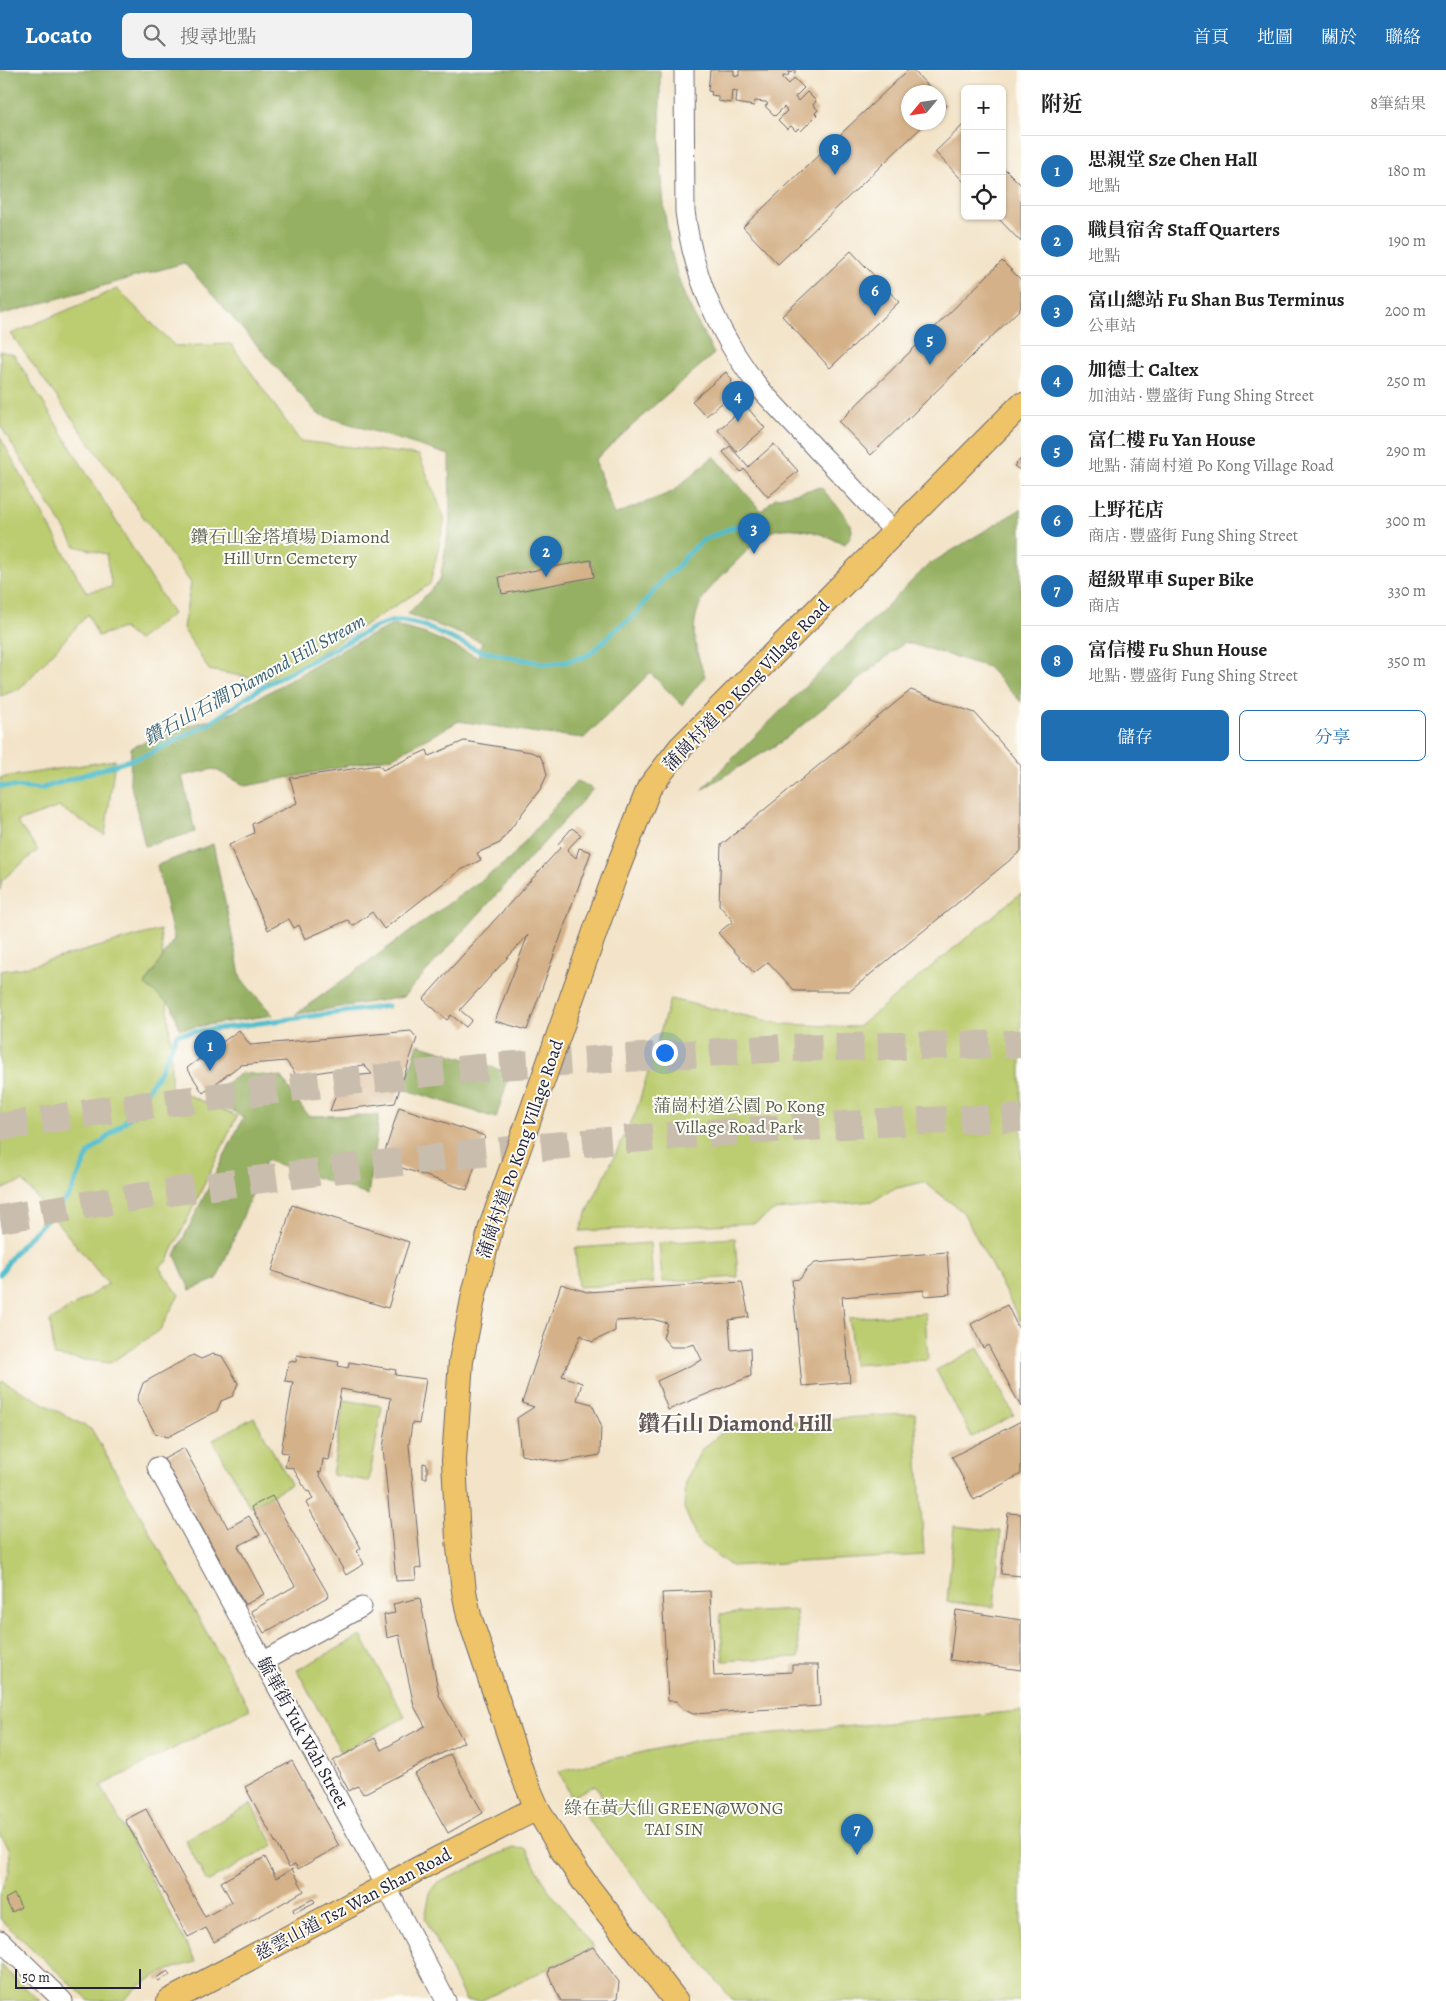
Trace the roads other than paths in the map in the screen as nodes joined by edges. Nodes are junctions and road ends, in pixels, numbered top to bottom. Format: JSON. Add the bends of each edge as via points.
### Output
{"nodes":[{"id":1,"x":684,"y":70,"type":"edge"},
{"id":2,"x":1021,"y":404,"type":"edge"},
{"id":3,"x":895,"y":532,"type":"junction"},
{"id":4,"x":157,"y":1467,"type":"dead end"},
{"id":5,"x":362,"y":1607,"type":"dead end"},
{"id":6,"x":264,"y":1661,"type":"junction"},
{"id":7,"x":537,"y":1808,"type":"junction"},
{"id":8,"x":386,"y":1886,"type":"junction"},
{"id":9,"x":0,"y":1940,"type":"edge"},
{"id":10,"x":64,"y":2001,"type":"edge"},
{"id":11,"x":169,"y":2001,"type":"edge"},
{"id":12,"x":446,"y":2001,"type":"edge"},
{"id":13,"x":676,"y":2001,"type":"edge"}],
"edges":[{"from":1,"to":3,"type":"street","via":[[688,234],[694,263],[719,324],[764,393]]},
{"from":2,"to":3,"type":"main road","name":"蒲崗村道 Po Kong Village Road"},
{"from":3,"to":7,"type":"main road","name":"蒲崗村道 Po Kong Village Road","via":[[680,748],[649,788],[615,875],[491,1227],[467,1324],[458,1382],[454,1460],[458,1539],[464,1591],[475,1640]]},
{"from":4,"to":6,"type":"street","name":"毓華街 Yuk Wah Street"},
{"from":5,"to":6,"type":"street"},
{"from":6,"to":8,"type":"street","name":"毓華街 Yuk Wah Street"},
{"from":7,"to":8,"type":"main road","name":"慈雲山道 Tsz Wan Shan Road"},
{"from":7,"to":13,"type":"main road","name":"蒲崗村道 Po Kong Village Road","via":[[588,1886]]},
{"from":8,"to":11,"type":"main road","name":"慈雲山道 Tsz Wan Shan Road"},
{"from":8,"to":12,"type":"street","name":"毓華街 Yuk Wah Street"},
{"from":9,"to":10,"type":"street"}]}
